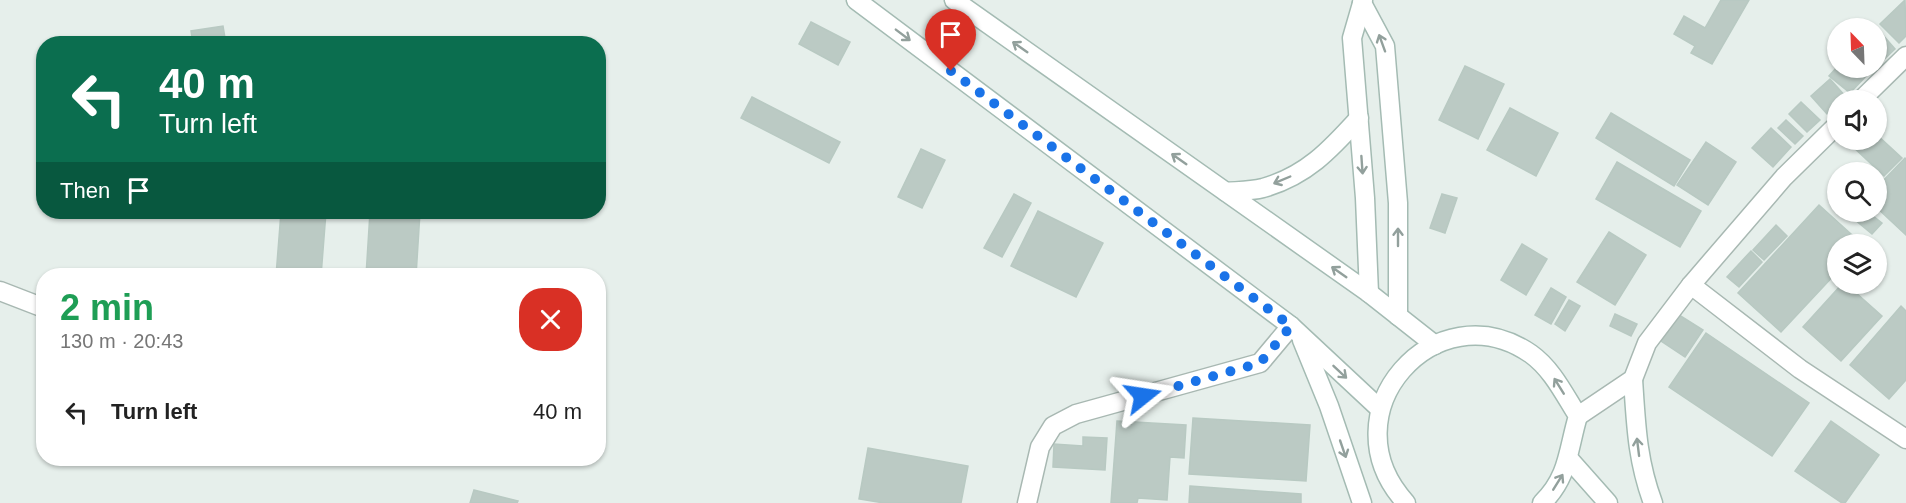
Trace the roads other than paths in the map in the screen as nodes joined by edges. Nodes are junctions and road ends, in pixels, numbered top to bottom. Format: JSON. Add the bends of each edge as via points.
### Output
{"nodes":[{"id":1,"x":856,"y":0,"type":"edge"},
{"id":2,"x":954,"y":0,"type":"edge"},
{"id":3,"x":1362,"y":2,"type":"edge"},
{"id":4,"x":1906,"y":56,"type":"edge"},
{"id":5,"x":1872,"y":90,"type":"edge"},
{"id":6,"x":1359,"y":118,"type":"junction"},
{"id":7,"x":1827,"y":135,"type":"edge"},
{"id":8,"x":1226,"y":192,"type":"junction"},
{"id":9,"x":1690,"y":285,"type":"junction"},
{"id":10,"x":0,"y":291,"type":"edge"},
{"id":11,"x":1369,"y":293,"type":"junction"},
{"id":12,"x":36,"y":305,"type":"edge"},
{"id":13,"x":1398,"y":316,"type":"junction"},
{"id":14,"x":1296,"y":331,"type":"junction"},
{"id":15,"x":1436,"y":345,"type":"junction"},
{"id":16,"x":1632,"y":379,"type":"junction"},
{"id":17,"x":1380,"y":409,"type":"junction"},
{"id":18,"x":1578,"y":416,"type":"junction"},
{"id":19,"x":1906,"y":439,"type":"edge"},
{"id":20,"x":1569,"y":459,"type":"junction"},
{"id":21,"x":1400,"y":499,"type":"edge"},
{"id":22,"x":1027,"y":503,"type":"edge"},
{"id":23,"x":1362,"y":503,"type":"edge"},
{"id":24,"x":1542,"y":503,"type":"edge"},
{"id":25,"x":1608,"y":503,"type":"edge"},
{"id":26,"x":1653,"y":503,"type":"edge"}],
"edges":[{"from":1,"to":14,"type":"main road","one_way":true},
{"from":8,"to":2,"type":"main road","one_way":true},
{"from":3,"to":6,"type":"main road","via":[[1352,38]]},
{"from":13,"to":3,"type":"main road","one_way":true,"via":[[1398,203],[1385,46]]},
{"from":4,"to":5,"type":"main road"},
{"from":6,"to":8,"type":"main road","one_way":true,"via":[[1328,152],[1286,180],[1261,189]]},
{"from":6,"to":11,"type":"main road","one_way":true},
{"from":7,"to":9,"type":"main road","via":[[1784,177]]},
{"from":11,"to":8,"type":"main road","one_way":true},
{"from":9,"to":16,"type":"main road","via":[[1647,343]]},
{"from":9,"to":19,"type":"main road","via":[[1800,369]]},
{"from":10,"to":12,"type":"main road"},
{"from":11,"to":13,"type":"main road"},
{"from":13,"to":15,"type":"main road"},
{"from":14,"to":17,"type":"main road","one_way":true},
{"from":14,"to":22,"type":"main road","via":[[1260,363],[1076,414],[1053,426],[1040,447]]},
{"from":14,"to":23,"type":"main road","one_way":true,"via":[[1329,406]]},
{"from":15,"to":17,"type":"main road","via":[[1401,371]]},
{"from":18,"to":15,"type":"main road","one_way":true,"via":[[1550,371],[1531,354],[1485,337],[1460,338]]},
{"from":16,"to":18,"type":"main road"},
{"from":26,"to":16,"type":"main road","one_way":true,"via":[[1638,452]]},
{"from":17,"to":21,"type":"main road","via":[[1379,452],[1385,473]]},
{"from":18,"to":20,"type":"main road"},
{"from":24,"to":20,"type":"main road","one_way":true,"via":[[1561,479]]},
{"from":20,"to":25,"type":"main road"}]}
